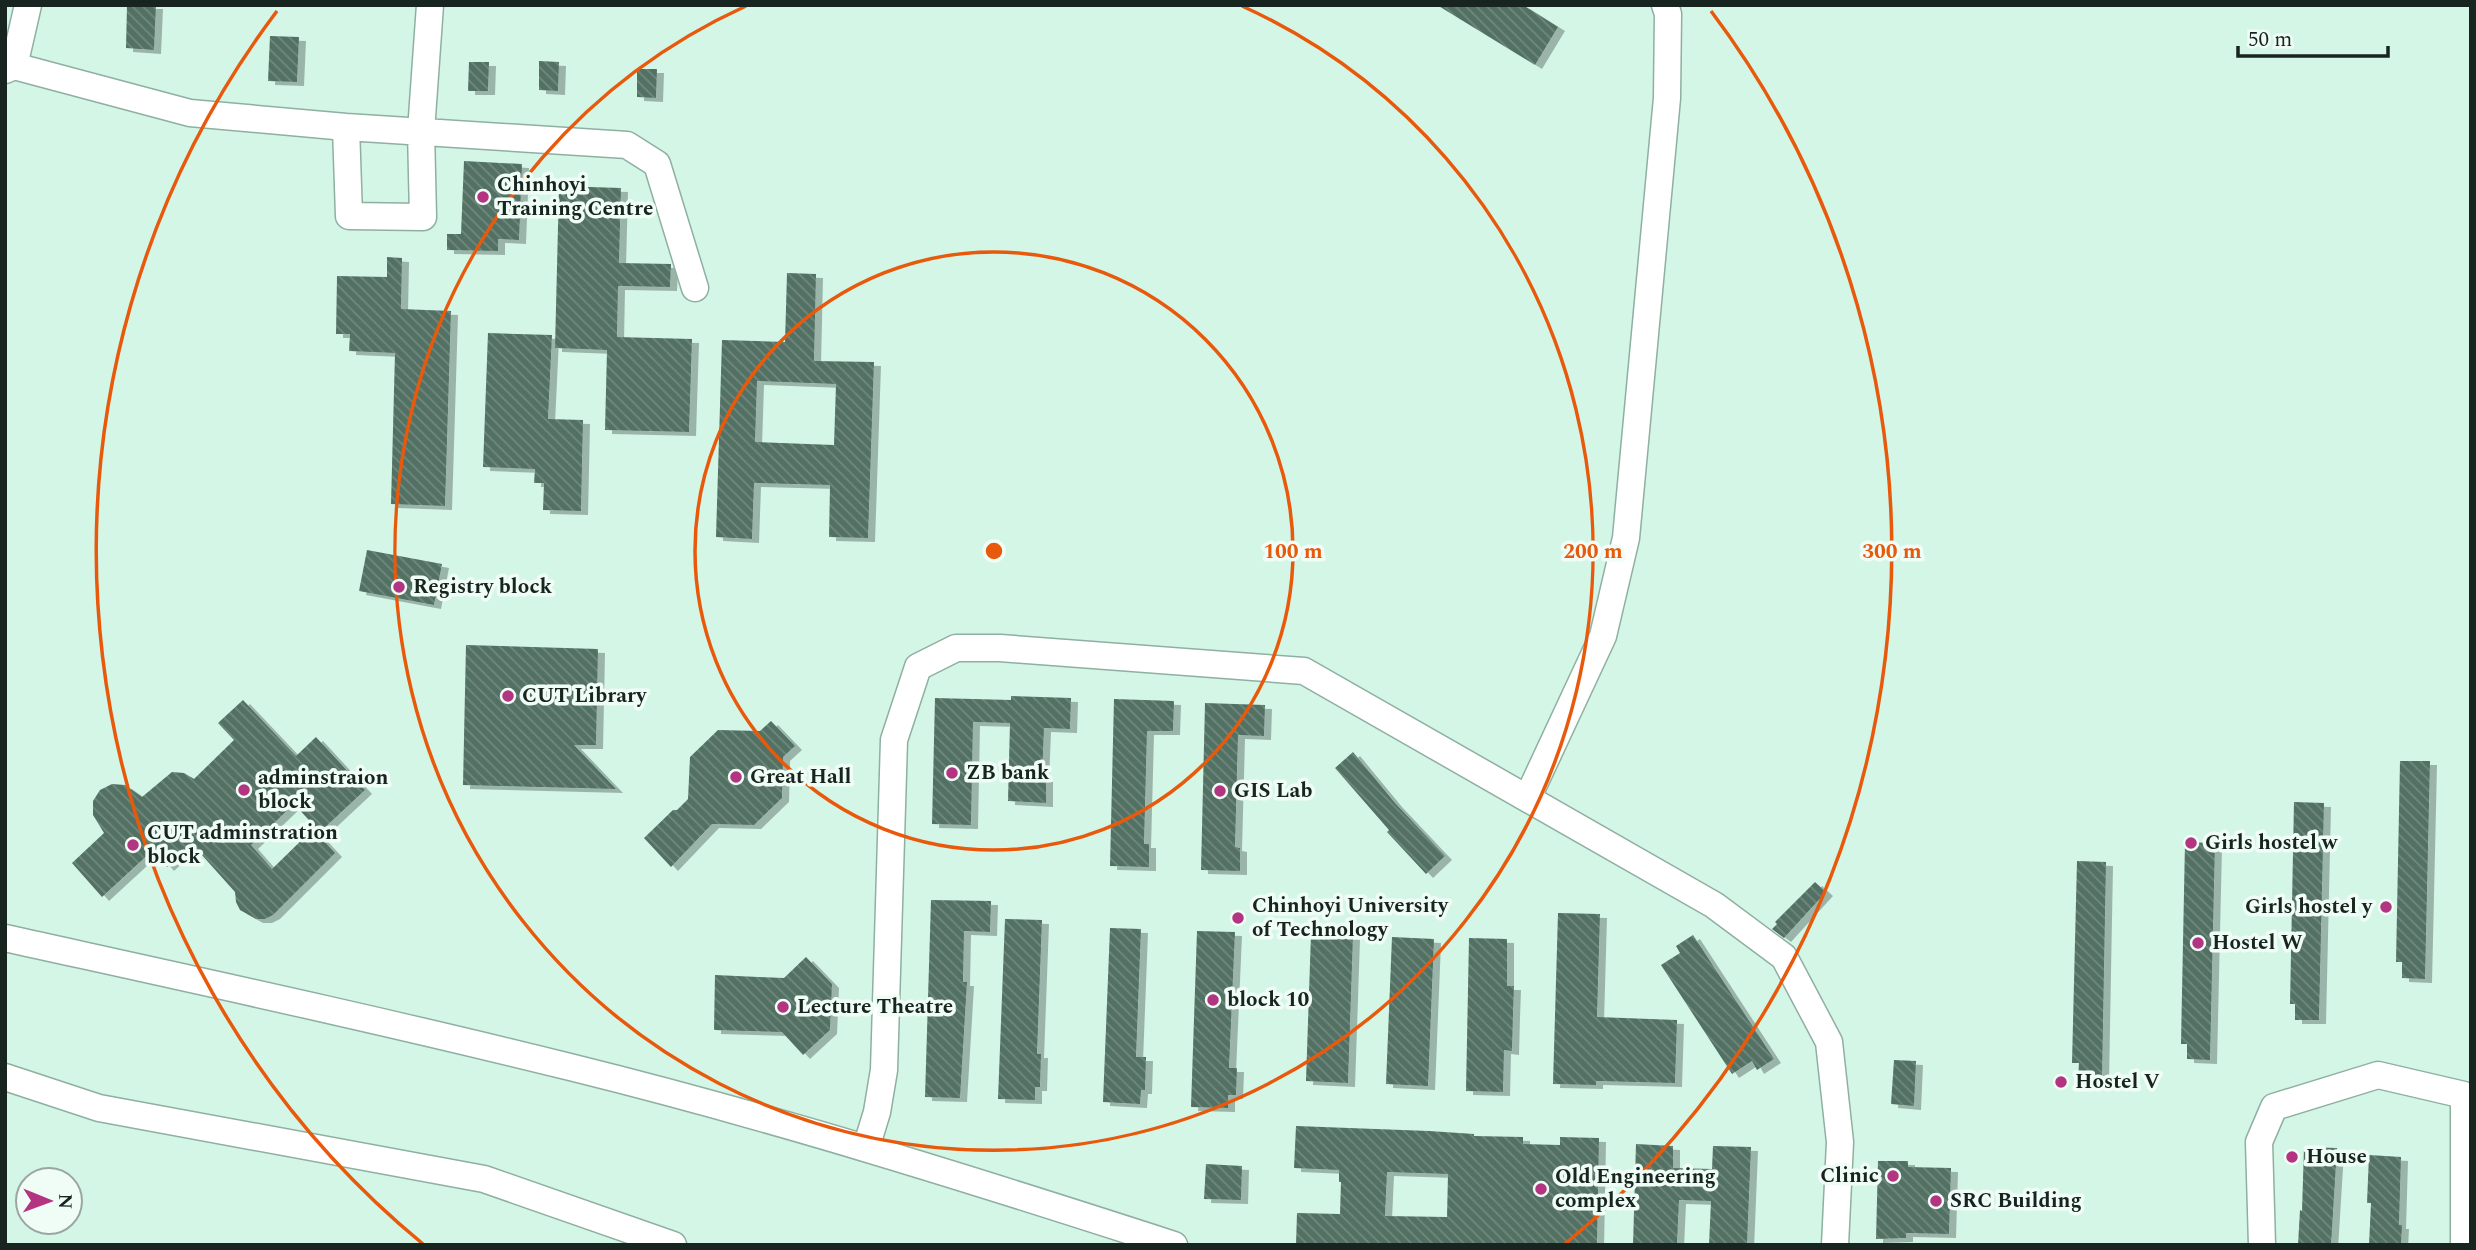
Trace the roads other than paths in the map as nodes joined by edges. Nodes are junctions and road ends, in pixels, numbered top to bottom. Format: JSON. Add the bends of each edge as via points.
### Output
{"nodes":[{"id":1,"x":29,"y":5,"type":"edge"},
{"id":2,"x":430,"y":5,"type":"edge"},
{"id":3,"x":1665,"y":5,"type":"edge"},
{"id":4,"x":10,"y":68,"type":"edge"},
{"id":5,"x":346,"y":127,"type":"junction"},
{"id":6,"x":421,"y":131,"type":"junction"},
{"id":7,"x":695,"y":288,"type":"dead end"},
{"id":8,"x":1528,"y":797,"type":"junction"},
{"id":9,"x":5,"y":938,"type":"edge"},
{"id":10,"x":5,"y":1077,"type":"edge"},
{"id":11,"x":2467,"y":1094,"type":"edge"},
{"id":12,"x":866,"y":1148,"type":"junction"},
{"id":13,"x":661,"y":1243,"type":"edge"},
{"id":14,"x":1174,"y":1245,"type":"edge"},
{"id":15,"x":1835,"y":1245,"type":"edge"},
{"id":16,"x":2262,"y":1245,"type":"edge"},
{"id":17,"x":2464,"y":1245,"type":"edge"}],
"edges":[{"from":1,"to":4,"type":"lane"},
{"from":2,"to":6,"type":"lane"},
{"from":3,"to":8,"type":"lane","via":[[1667,98],[1626,538],[1603,636]]},
{"from":4,"to":5,"type":"lane","via":[[190,113]]},
{"from":5,"to":6,"type":"lane"},
{"from":5,"to":6,"type":"lane","via":[[349,216],[424,216]]},
{"from":6,"to":7,"type":"lane","via":[[627,145],[657,164]]},
{"from":8,"to":12,"type":"lane","via":[[1304,671],[1000,648],[956,648],[918,667],[894,740],[884,1070]]},
{"from":8,"to":15,"type":"lane","via":[[1714,905],[1784,957],[1829,1042],[1840,1142]]},
{"from":9,"to":12,"type":"lane","via":[[577,1068]]},
{"from":10,"to":13,"type":"lane","via":[[99,1108],[484,1180]]},
{"from":11,"to":16,"type":"lane","via":[[2378,1075],[2274,1107],[2259,1142]]},
{"from":11,"to":17,"type":"lane"},
{"from":12,"to":14,"type":"lane"}]}
